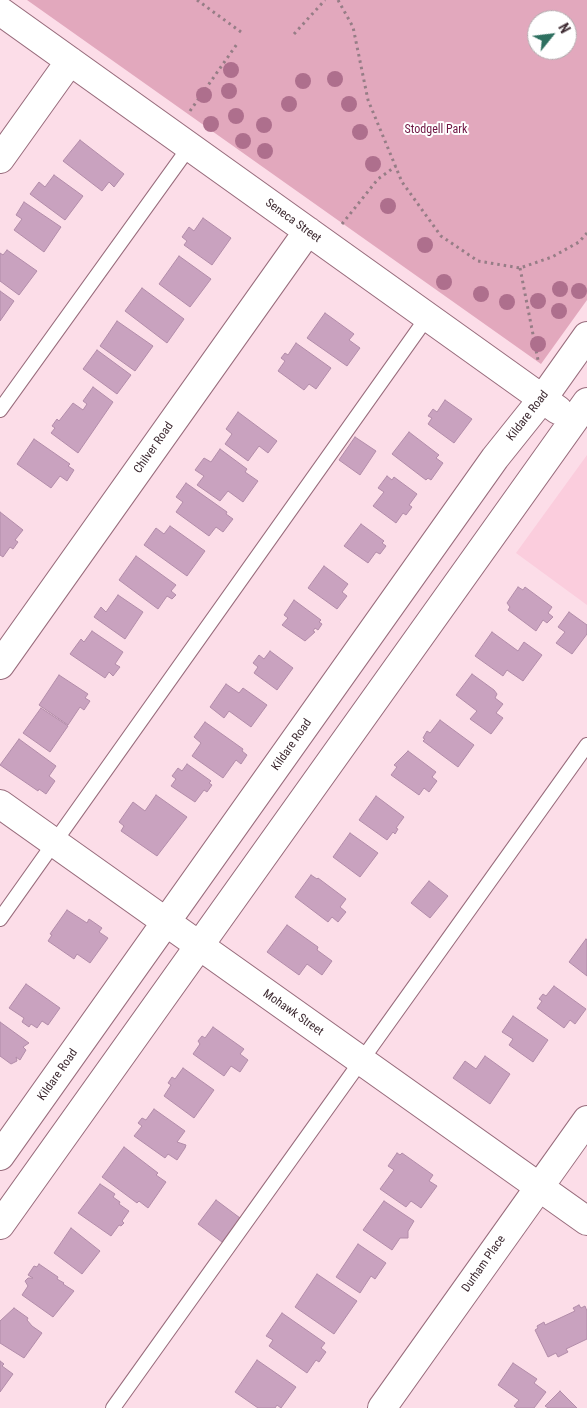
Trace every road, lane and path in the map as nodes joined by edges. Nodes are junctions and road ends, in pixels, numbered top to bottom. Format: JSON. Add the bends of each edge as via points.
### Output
{"nodes":[{"id":1,"x":197,"y":0,"type":"edge"},
{"id":2,"x":325,"y":0,"type":"edge"},
{"id":3,"x":338,"y":0,"type":"edge"},
{"id":4,"x":0,"y":11,"type":"edge"},
{"id":5,"x":240,"y":32,"type":"dead end"},
{"id":6,"x":294,"y":34,"type":"dead end"},
{"id":7,"x":237,"y":44,"type":"dead end"},
{"id":8,"x":70,"y":61,"type":"junction"},
{"id":9,"x":190,"y":111,"type":"dead end"},
{"id":10,"x":190,"y":146,"type":"junction"},
{"id":11,"x":0,"y":159,"type":"edge"},
{"id":12,"x":396,"y":166,"type":"junction"},
{"id":13,"x":339,"y":227,"type":"dead end"},
{"id":14,"x":308,"y":232,"type":"junction"},
{"id":15,"x":587,"y":233,"type":"edge"},
{"id":16,"x":520,"y":268,"type":"junction"},
{"id":17,"x":428,"y":316,"type":"junction"},
{"id":18,"x":587,"y":336,"type":"edge"},
{"id":19,"x":539,"y":365,"type":"dead end"},
{"id":20,"x":542,"y":398,"type":"junction"},
{"id":21,"x":0,"y":410,"type":"edge"},
{"id":22,"x":583,"y":418,"type":"edge"},
{"id":23,"x":0,"y":665,"type":"edge"},
{"id":24,"x":587,"y":745,"type":"edge"},
{"id":25,"x":0,"y":804,"type":"edge"},
{"id":26,"x":54,"y":843,"type":"junction"},
{"id":27,"x":0,"y":919,"type":"edge"},
{"id":28,"x":166,"y":922,"type":"junction"},
{"id":29,"x":199,"y":946,"type":"junction"},
{"id":30,"x":361,"y":1061,"type":"junction"},
{"id":31,"x":587,"y":1120,"type":"edge"},
{"id":32,"x":0,"y":1156,"type":"edge"},
{"id":33,"x":539,"y":1187,"type":"junction"},
{"id":34,"x":8,"y":1197,"type":"edge"},
{"id":35,"x":587,"y":1221,"type":"edge"},
{"id":36,"x":0,"y":1225,"type":"edge"},
{"id":37,"x":113,"y":1408,"type":"edge"},
{"id":38,"x":382,"y":1408,"type":"edge"}],
"edges":[{"from":1,"to":5,"type":"path"},
{"from":2,"to":6,"type":"path"},
{"from":3,"to":12,"type":"path","via":[[353,27],[368,100]]},
{"from":4,"to":8,"type":"street","name":"Seneca Street"},
{"from":7,"to":9,"type":"path"},
{"from":8,"to":10,"type":"street","name":"Seneca Street"},
{"from":8,"to":11,"type":"street"},
{"from":10,"to":14,"type":"street","name":"Seneca Street"},
{"from":10,"to":21,"type":"lane"},
{"from":12,"to":13,"type":"path","via":[[378,178]]},
{"from":12,"to":16,"type":"path","via":[[402,182],[441,236],[478,261]]},
{"from":14,"to":17,"type":"street","name":"Seneca Street"},
{"from":14,"to":23,"type":"street","name":"Chilver Road"},
{"from":15,"to":16,"type":"path","via":[[579,242],[552,257]]},
{"from":16,"to":19,"type":"path"},
{"from":17,"to":20,"type":"street","name":"Seneca Street"},
{"from":17,"to":26,"type":"lane"},
{"from":18,"to":20,"type":"street","name":"Kildare Road"},
{"from":20,"to":22,"type":"street","name":"Seneca Street"},
{"from":20,"to":28,"type":"street","name":"Kildare Road","via":[[495,458]]},
{"from":22,"to":29,"type":"street"},
{"from":24,"to":30,"type":"lane"},
{"from":25,"to":26,"type":"street","name":"Mohawk Street"},
{"from":26,"to":27,"type":"lane"},
{"from":26,"to":28,"type":"street","name":"Mohawk Street"},
{"from":28,"to":29,"type":"street","name":"Mohawk Street"},
{"from":28,"to":32,"type":"street","name":"Kildare Road"},
{"from":29,"to":30,"type":"street","name":"Mohawk Street"},
{"from":29,"to":34,"type":"street"},
{"from":30,"to":33,"type":"street","name":"Mohawk Street"},
{"from":30,"to":37,"type":"lane"},
{"from":31,"to":33,"type":"street","name":"Durham Place"},
{"from":33,"to":35,"type":"street","name":"Mohawk Street"},
{"from":33,"to":38,"type":"street","name":"Durham Place"},
{"from":34,"to":36,"type":"street"}]}
